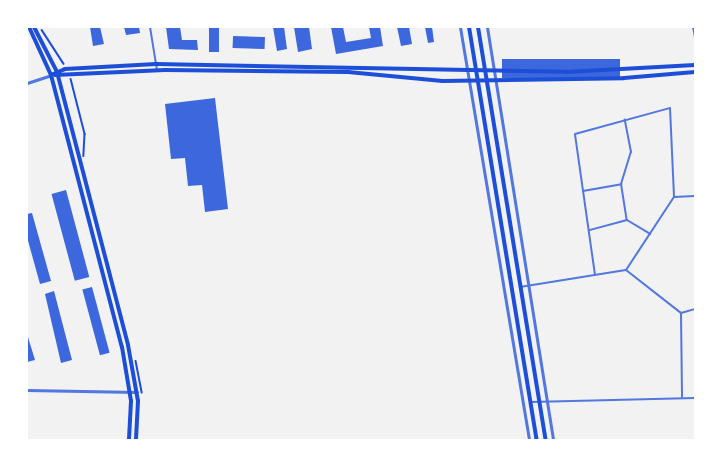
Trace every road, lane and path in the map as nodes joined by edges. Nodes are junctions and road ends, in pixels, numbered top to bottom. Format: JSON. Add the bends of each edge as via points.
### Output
{"nodes":[{"id":1,"x":29,"y":27,"type":"edge"},
{"id":2,"x":34,"y":27,"type":"edge"},
{"id":3,"x":39,"y":27,"type":"edge"},
{"id":4,"x":150,"y":27,"type":"edge"},
{"id":5,"x":460,"y":27,"type":"edge"},
{"id":6,"x":469,"y":27,"type":"edge"},
{"id":7,"x":478,"y":27,"type":"edge"},
{"id":8,"x":488,"y":27,"type":"edge"},
{"id":9,"x":693,"y":27,"type":"edge"},
{"id":10,"x":695,"y":37,"type":"edge"},
{"id":11,"x":58,"y":55,"type":"dead end"},
{"id":12,"x":156,"y":64,"type":"junction"},
{"id":13,"x":695,"y":65,"type":"edge"},
{"id":14,"x":157,"y":70,"type":"junction"},
{"id":15,"x":465,"y":70,"type":"junction"},
{"id":16,"x":476,"y":70,"type":"junction"},
{"id":17,"x":485,"y":70,"type":"junction"},
{"id":18,"x":495,"y":71,"type":"junction"},
{"id":19,"x":695,"y":72,"type":"edge"},
{"id":20,"x":57,"y":73,"type":"junction"},
{"id":21,"x":51,"y":75,"type":"junction"},
{"id":22,"x":467,"y":81,"type":"junction"},
{"id":23,"x":477,"y":81,"type":"junction"},
{"id":24,"x":487,"y":81,"type":"junction"},
{"id":25,"x":496,"y":81,"type":"junction"},
{"id":26,"x":27,"y":83,"type":"edge"},
{"id":27,"x":74,"y":90,"type":"dead end"},
{"id":28,"x":625,"y":120,"type":"junction"},
{"id":29,"x":85,"y":163,"type":"dead end"},
{"id":30,"x":621,"y":184,"type":"junction"},
{"id":31,"x":583,"y":191,"type":"junction"},
{"id":32,"x":695,"y":196,"type":"edge"},
{"id":33,"x":674,"y":197,"type":"junction"},
{"id":34,"x":627,"y":220,"type":"junction"},
{"id":35,"x":589,"y":230,"type":"junction"},
{"id":36,"x":650,"y":234,"type":"junction"},
{"id":37,"x":626,"y":270,"type":"junction"},
{"id":38,"x":595,"y":275,"type":"junction"},
{"id":39,"x":528,"y":286,"type":"junction"},
{"id":40,"x":520,"y":287,"type":"junction"},
{"id":41,"x":695,"y":309,"type":"edge"},
{"id":42,"x":681,"y":313,"type":"junction"},
{"id":43,"x":135,"y":356,"type":"dead end"},
{"id":44,"x":137,"y":366,"type":"dead end"},
{"id":45,"x":27,"y":390,"type":"edge"},
{"id":46,"x":130,"y":392,"type":"junction"},
{"id":47,"x":137,"y":392,"type":"junction"},
{"id":48,"x":682,"y":398,"type":"junction"},
{"id":49,"x":695,"y":398,"type":"edge"},
{"id":50,"x":547,"y":399,"type":"junction"},
{"id":51,"x":539,"y":401,"type":"junction"},
{"id":52,"x":531,"y":402,"type":"junction"},
{"id":53,"x":129,"y":440,"type":"edge"},
{"id":54,"x":136,"y":440,"type":"edge"},
{"id":55,"x":529,"y":440,"type":"edge"},
{"id":56,"x":537,"y":440,"type":"edge"},
{"id":57,"x":546,"y":440,"type":"edge"},
{"id":58,"x":554,"y":440,"type":"edge"}],
"edges":[{"from":1,"to":21,"type":"main road"},
{"from":2,"to":20,"type":"main road"},
{"from":3,"to":11,"type":"path"},
{"from":4,"to":12,"type":"street"},
{"from":5,"to":15,"type":"street"},
{"from":6,"to":16,"type":"main road"},
{"from":7,"to":17,"type":"main road"},
{"from":8,"to":18,"type":"street"},
{"from":9,"to":10,"type":"street"},
{"from":12,"to":14,"type":"street"},
{"from":12,"to":15,"type":"main road"},
{"from":12,"to":20,"type":"main road"},
{"from":13,"to":18,"type":"main road","via":[[635,71]]},
{"from":14,"to":20,"type":"main road"},
{"from":14,"to":22,"type":"main road","via":[[356,72]]},
{"from":15,"to":16,"type":"main road"},
{"from":15,"to":22,"type":"street"},
{"from":16,"to":17,"type":"main road"},
{"from":16,"to":23,"type":"main road"},
{"from":17,"to":18,"type":"main road"},
{"from":17,"to":24,"type":"main road"},
{"from":18,"to":25,"type":"street"},
{"from":19,"to":25,"type":"main road"},
{"from":20,"to":21,"type":"main road"},
{"from":20,"to":47,"type":"main road"},
{"from":21,"to":26,"type":"street"},
{"from":21,"to":46,"type":"main road"},
{"from":22,"to":23,"type":"main road"},
{"from":22,"to":55,"type":"street"},
{"from":23,"to":24,"type":"main road"},
{"from":23,"to":52,"type":"main road"},
{"from":24,"to":25,"type":"main road"},
{"from":24,"to":40,"type":"main road"},
{"from":25,"to":39,"type":"street"},
{"from":27,"to":29,"type":"path","via":[[85,134]]},
{"from":28,"to":30,"type":"street","via":[[631,152]]},
{"from":28,"to":31,"type":"street","via":[[575,134]]},
{"from":28,"to":33,"type":"street","via":[[670,108]]},
{"from":30,"to":31,"type":"street"},
{"from":30,"to":34,"type":"street"},
{"from":31,"to":35,"type":"street"},
{"from":32,"to":33,"type":"street"},
{"from":33,"to":36,"type":"street"},
{"from":34,"to":35,"type":"street"},
{"from":34,"to":36,"type":"street"},
{"from":35,"to":38,"type":"street"},
{"from":36,"to":37,"type":"street"},
{"from":37,"to":38,"type":"street"},
{"from":37,"to":42,"type":"street"},
{"from":38,"to":39,"type":"street"},
{"from":39,"to":40,"type":"street"},
{"from":39,"to":50,"type":"street"},
{"from":40,"to":51,"type":"main road"},
{"from":41,"to":42,"type":"street"},
{"from":42,"to":48,"type":"street"},
{"from":43,"to":44,"type":"path"},
{"from":45,"to":46,"type":"street"},
{"from":46,"to":47,"type":"street"},
{"from":46,"to":53,"type":"main road"},
{"from":47,"to":54,"type":"main road"},
{"from":48,"to":49,"type":"street"},
{"from":48,"to":50,"type":"street"},
{"from":50,"to":51,"type":"street"},
{"from":50,"to":58,"type":"street"},
{"from":51,"to":52,"type":"street"},
{"from":51,"to":57,"type":"main road"},
{"from":52,"to":56,"type":"main road"}]}
